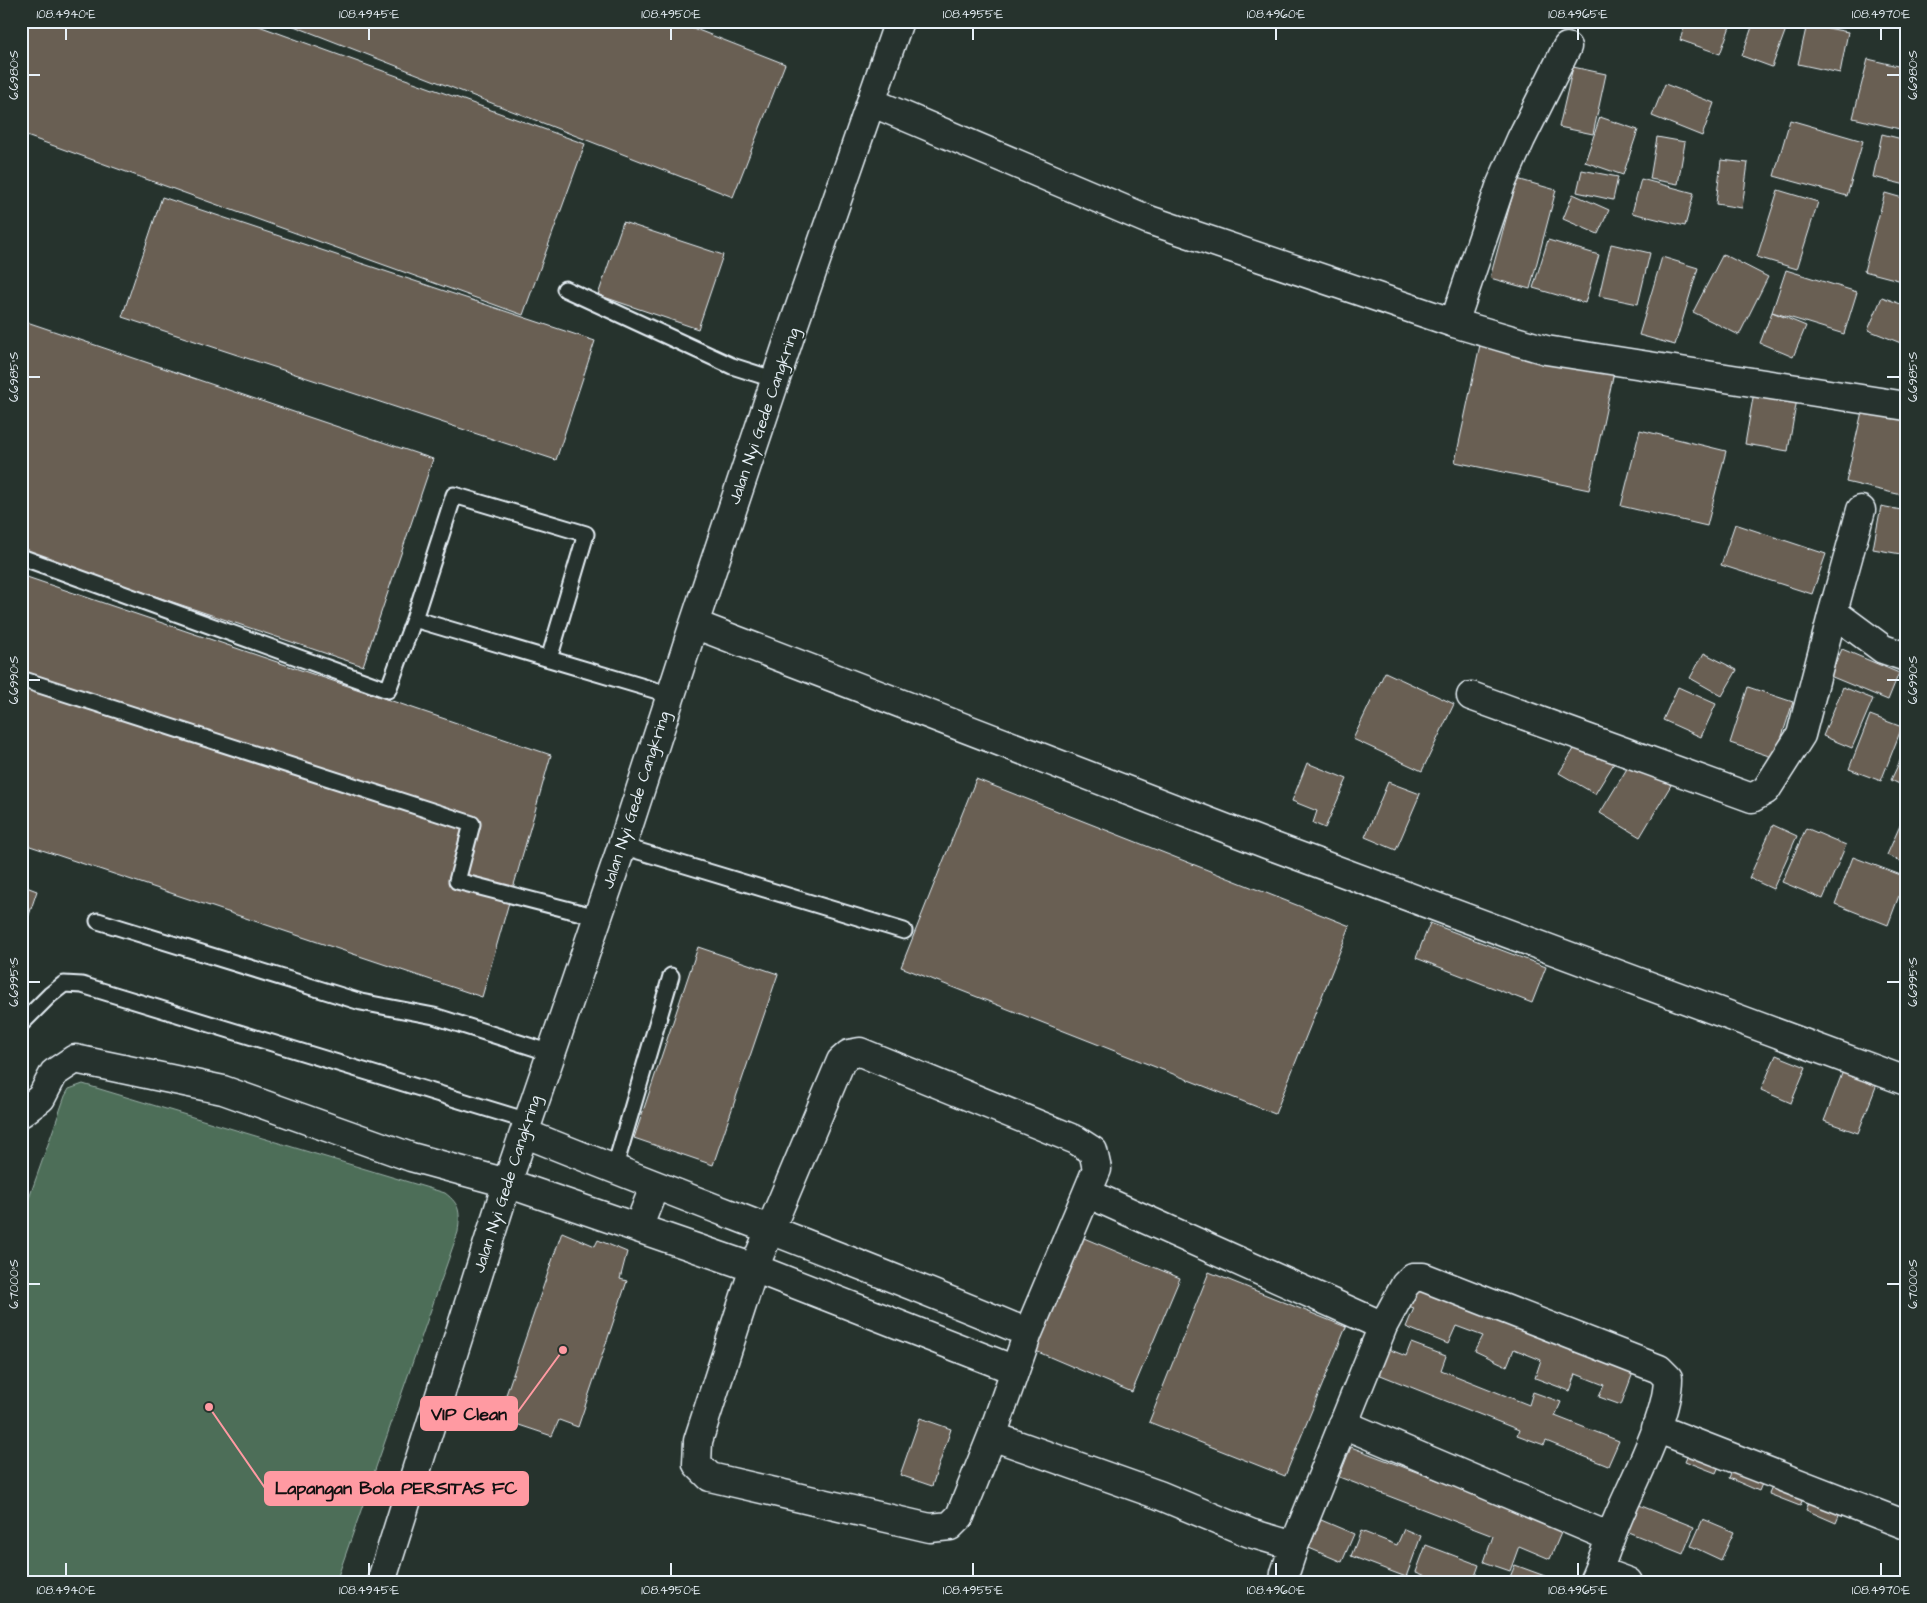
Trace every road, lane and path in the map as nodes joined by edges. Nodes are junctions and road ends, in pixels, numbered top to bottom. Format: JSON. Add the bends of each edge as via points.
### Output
{"nodes":[{"id":1,"x":899,"y":21,"type":"edge"},
{"id":2,"x":1567,"y":47,"type":"dead end"},
{"id":3,"x":871,"y":102,"type":"junction"},
{"id":4,"x":565,"y":289,"type":"dead end"},
{"id":5,"x":1454,"y":323,"type":"junction"},
{"id":6,"x":776,"y":380,"type":"junction"},
{"id":7,"x":1906,"y":406,"type":"edge"},
{"id":8,"x":1861,"y":510,"type":"dead end"},
{"id":9,"x":21,"y":557,"type":"edge"},
{"id":10,"x":1833,"y":612,"type":"junction"},
{"id":11,"x":414,"y":619,"type":"junction"},
{"id":12,"x":694,"y":624,"type":"junction"},
{"id":13,"x":1906,"y":657,"type":"edge"},
{"id":14,"x":549,"y":659,"type":"junction"},
{"id":15,"x":21,"y":679,"type":"edge"},
{"id":16,"x":671,"y":695,"type":"junction"},
{"id":17,"x":1471,"y":696,"type":"dead end"},
{"id":18,"x":622,"y":846,"type":"junction"},
{"id":19,"x":597,"y":917,"type":"junction"},
{"id":20,"x":98,"y":921,"type":"dead end"},
{"id":21,"x":904,"y":931,"type":"dead end"},
{"id":22,"x":671,"y":976,"type":"dead end"},
{"id":23,"x":21,"y":1024,"type":"edge"},
{"id":24,"x":551,"y":1053,"type":"junction"},
{"id":25,"x":1906,"y":1080,"type":"edge"},
{"id":26,"x":21,"y":1114,"type":"edge"},
{"id":27,"x":526,"y":1127,"type":"junction"},
{"id":28,"x":614,"y":1170,"type":"junction"},
{"id":29,"x":506,"y":1183,"type":"junction"},
{"id":30,"x":655,"y":1185,"type":"junction"},
{"id":31,"x":1087,"y":1193,"type":"junction"},
{"id":32,"x":638,"y":1228,"type":"junction"},
{"id":33,"x":770,"y":1229,"type":"junction"},
{"id":34,"x":754,"y":1268,"type":"junction"},
{"id":35,"x":1384,"y":1326,"type":"junction"},
{"id":36,"x":1028,"y":1333,"type":"junction"},
{"id":37,"x":1014,"y":1370,"type":"junction"},
{"id":38,"x":1343,"y":1424,"type":"junction"},
{"id":39,"x":1656,"y":1428,"type":"junction"},
{"id":40,"x":992,"y":1436,"type":"junction"},
{"id":41,"x":1906,"y":1525,"type":"edge"},
{"id":42,"x":1610,"y":1537,"type":"junction"},
{"id":43,"x":1294,"y":1546,"type":"junction"},
{"id":44,"x":1596,"y":1576,"type":"edge"},
{"id":45,"x":381,"y":1582,"type":"edge"},
{"id":46,"x":1284,"y":1582,"type":"edge"},
{"id":47,"x":1628,"y":1582,"type":"edge"}],
"edges":[{"from":1,"to":3,"type":"street","name":"Jalan Nyi Gede Cangkring"},
{"from":2,"to":5,"type":"street","via":[[1501,184]]},
{"from":3,"to":5,"type":"street","via":[[1149,220]]},
{"from":3,"to":6,"type":"street","name":"Jalan Nyi Gede Cangkring"},
{"from":4,"to":6,"type":"lane","via":[[732,366]]},
{"from":5,"to":7,"type":"street","via":[[1546,350]]},
{"from":6,"to":12,"type":"street","name":"Jalan Nyi Gede Cangkring"},
{"from":8,"to":10,"type":"street"},
{"from":9,"to":11,"type":"lane","via":[[388,690]]},
{"from":10,"to":13,"type":"street","via":[[1883,649]]},
{"from":10,"to":17,"type":"street","via":[[1801,735],[1766,790],[1752,798]]},
{"from":11,"to":14,"type":"lane"},
{"from":11,"to":14,"type":"lane","via":[[454,495],[586,534]]},
{"from":12,"to":16,"type":"street","name":"Jalan Nyi Gede Cangkring"},
{"from":12,"to":25,"type":"street","via":[[1269,845]]},
{"from":14,"to":16,"type":"lane"},
{"from":15,"to":19,"type":"lane","via":[[472,824],[457,881]]},
{"from":16,"to":18,"type":"street","name":"Jalan Nyi Gede Cangkring"},
{"from":18,"to":19,"type":"street","name":"Jalan Nyi Gede Cangkring"},
{"from":18,"to":21,"type":"lane"},
{"from":19,"to":24,"type":"street","name":"Jalan Nyi Gede Cangkring"},
{"from":20,"to":24,"type":"lane","via":[[361,1002],[434,1016]]},
{"from":22,"to":28,"type":"lane"},
{"from":23,"to":27,"type":"lane","via":[[64,984],[82,985]]},
{"from":24,"to":27,"type":"street","name":"Jalan Nyi Gede Cangkring"},
{"from":26,"to":29,"type":"street","via":[[41,1098],[54,1073],[75,1059],[223,1090],[411,1157]]},
{"from":27,"to":28,"type":"street"},
{"from":27,"to":29,"type":"street","name":"Jalan Nyi Gede Cangkring"},
{"from":28,"to":30,"type":"street"},
{"from":29,"to":32,"type":"street"},
{"from":29,"to":45,"type":"street","name":"Jalan Nyi Gede Cangkring"},
{"from":30,"to":32,"type":"street"},
{"from":30,"to":33,"type":"street"},
{"from":31,"to":33,"type":"street","via":[[1097,1169],[1093,1151],[1076,1140],[860,1052],[849,1054],[841,1061]]},
{"from":31,"to":35,"type":"street"},
{"from":31,"to":36,"type":"street"},
{"from":32,"to":34,"type":"street"},
{"from":33,"to":34,"type":"street"},
{"from":33,"to":36,"type":"street"},
{"from":34,"to":37,"type":"street"},
{"from":34,"to":40,"type":"street","via":[[698,1440],[697,1464],[710,1478],[930,1528],[950,1526],[960,1516]]},
{"from":35,"to":38,"type":"street"},
{"from":35,"to":39,"type":"street","via":[[1405,1285],[1412,1277],[1423,1277],[1659,1368],[1668,1378],[1668,1392]]},
{"from":36,"to":37,"type":"street"},
{"from":37,"to":40,"type":"street"},
{"from":38,"to":42,"type":"street"},
{"from":38,"to":43,"type":"street"},
{"from":39,"to":41,"type":"street"},
{"from":39,"to":42,"type":"street"},
{"from":40,"to":43,"type":"street"},
{"from":42,"to":44,"type":"street"},
{"from":43,"to":46,"type":"street"},
{"from":44,"to":47,"type":"street"}]}
